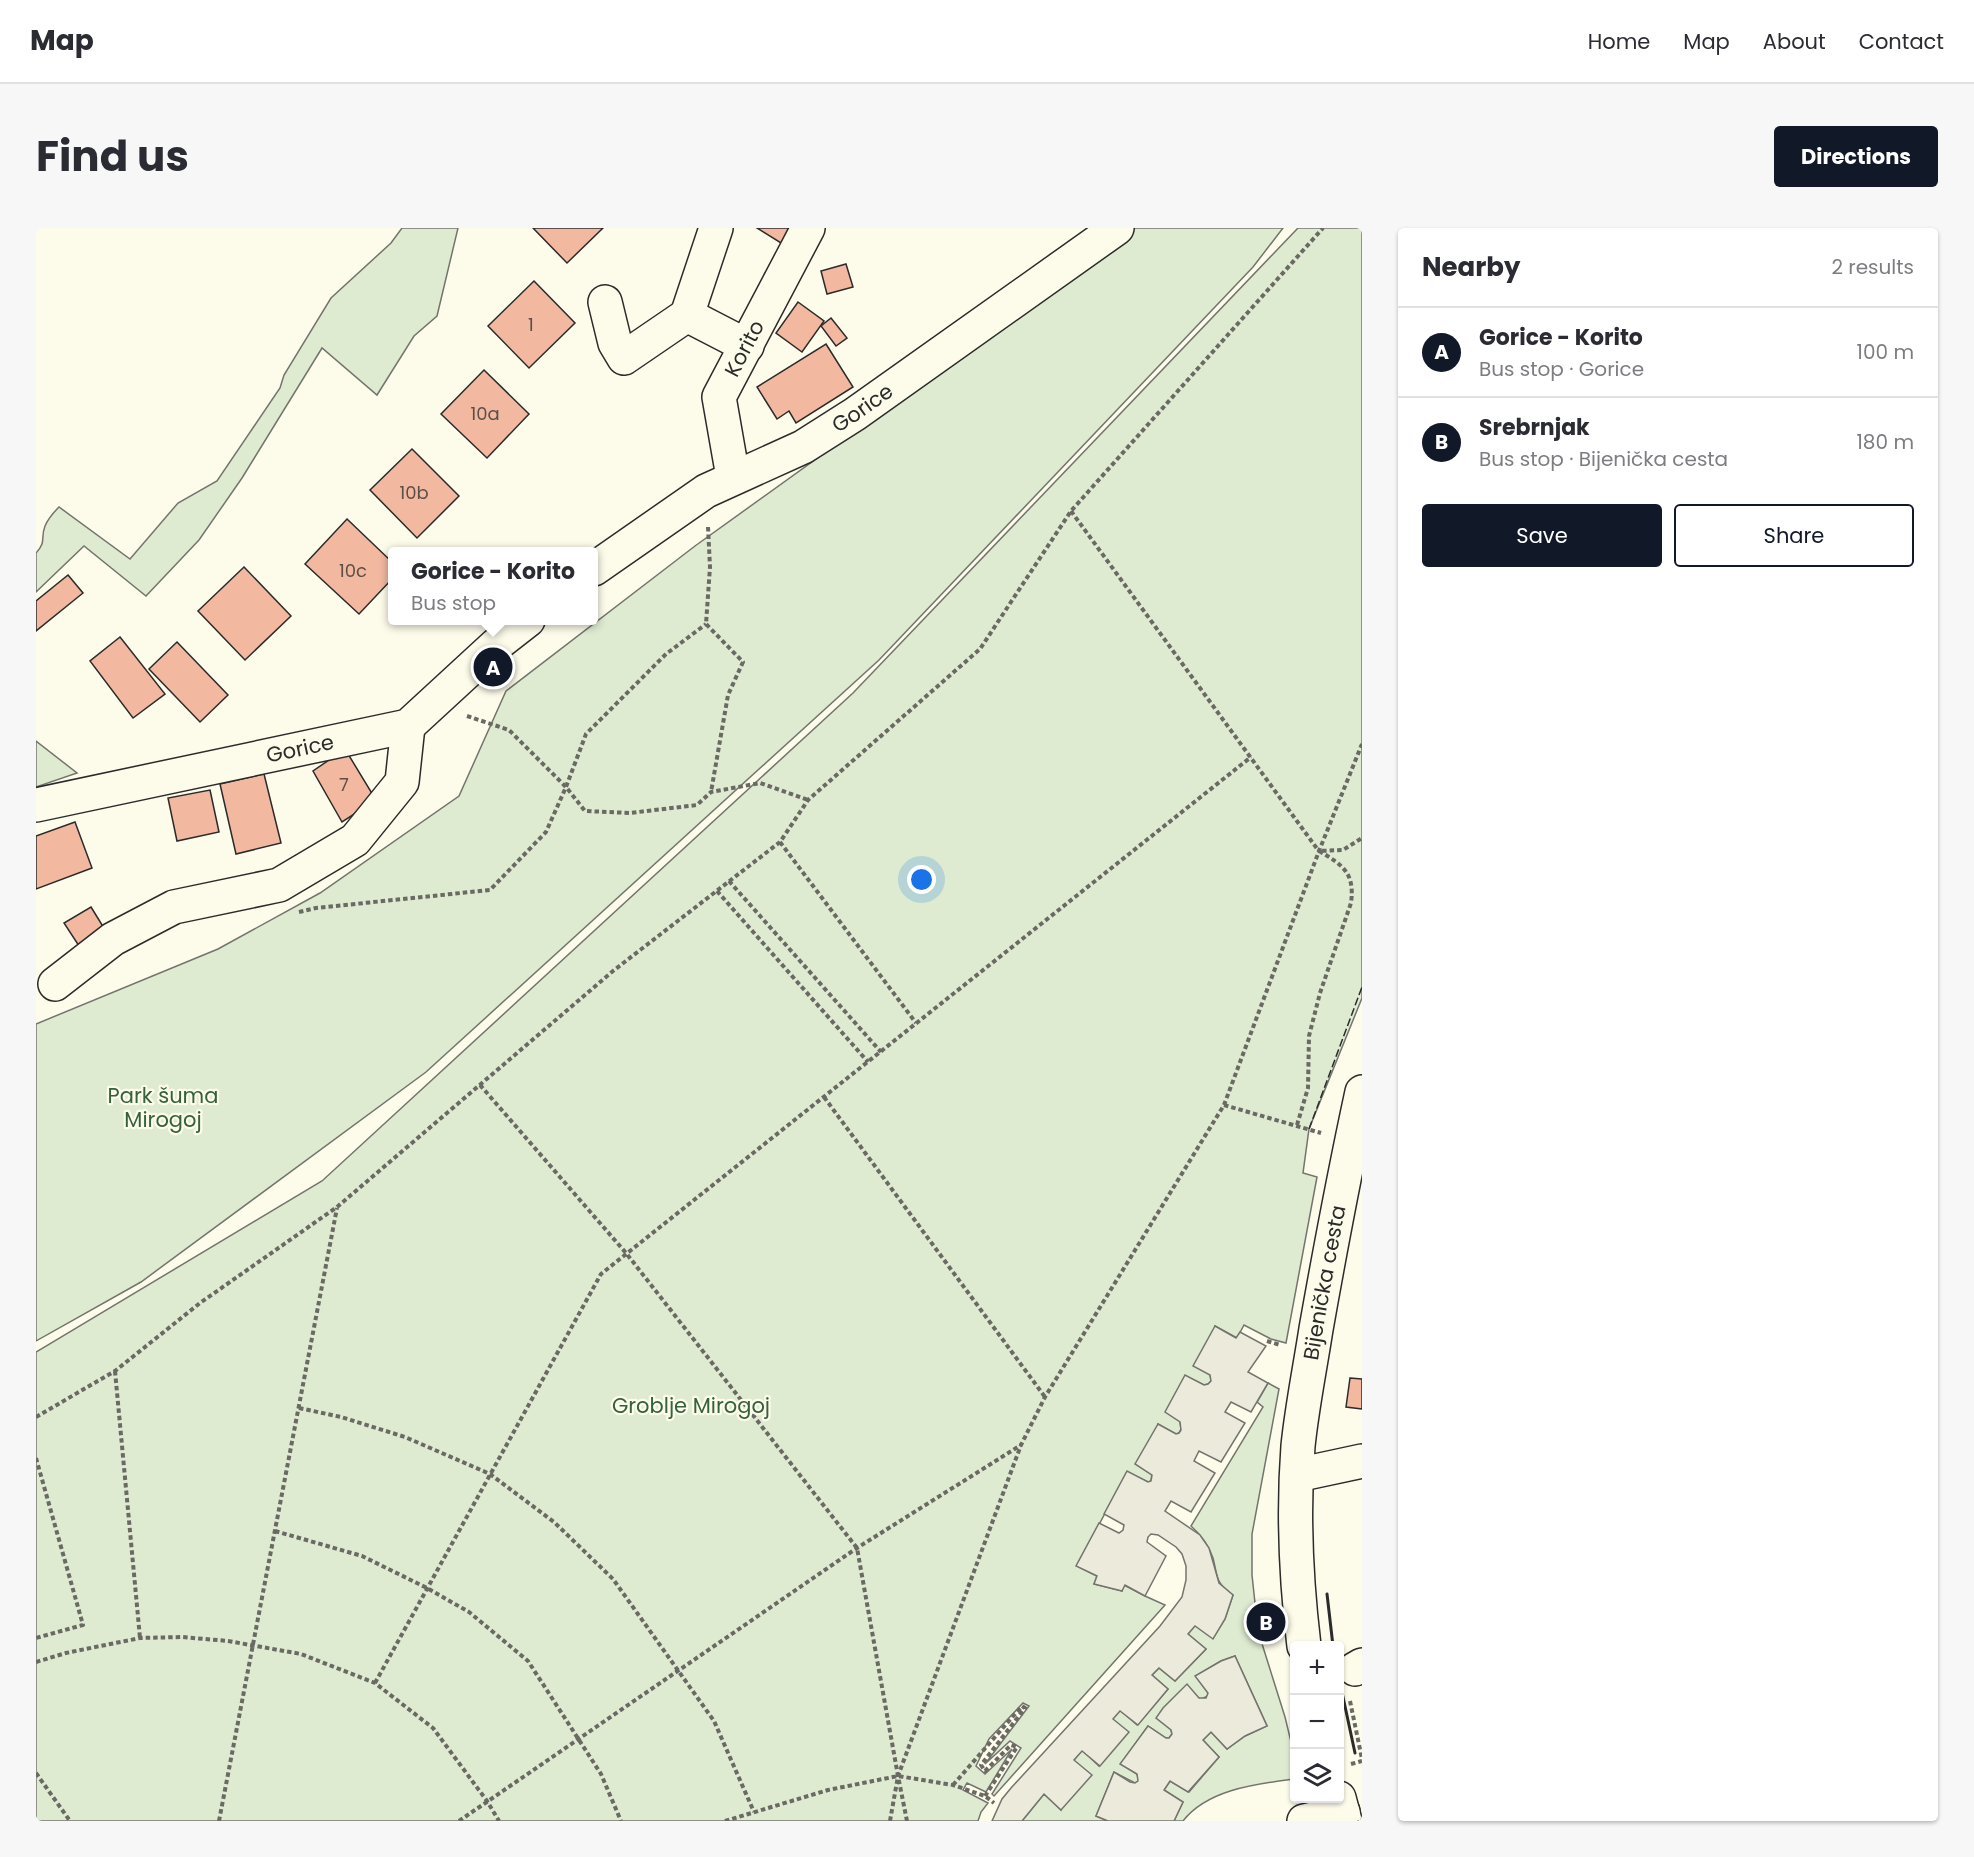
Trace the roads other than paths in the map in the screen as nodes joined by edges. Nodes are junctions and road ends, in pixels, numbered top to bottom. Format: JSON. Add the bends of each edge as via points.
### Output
{"nodes":[{"id":1,"x":716,"y":228,"type":"edge"},
{"id":2,"x":808,"y":228,"type":"edge"},
{"id":3,"x":1117,"y":228,"type":"edge"},
{"id":4,"x":605,"y":302,"type":"dead end"},
{"id":5,"x":687,"y":315,"type":"junction"},
{"id":6,"x":747,"y":346,"type":"junction"},
{"id":7,"x":719,"y":484,"type":"junction"},
{"id":8,"x":598,"y":566,"type":"edge"},
{"id":9,"x":523,"y":625,"type":"edge"},
{"id":10,"x":408,"y":726,"type":"junction"},
{"id":11,"x":36,"y":805,"type":"edge"},
{"id":12,"x":55,"y":984,"type":"dead end"},
{"id":13,"x":1362,"y":1092,"type":"edge"},
{"id":14,"x":1359,"y":1124,"type":"edge"},
{"id":15,"x":1362,"y":1461,"type":"edge"},
{"id":16,"x":1297,"y":1475,"type":"junction"},
{"id":17,"x":1303,"y":1641,"type":"edge"},
{"id":18,"x":1343,"y":1811,"type":"edge"},
{"id":19,"x":1304,"y":1821,"type":"edge"}],
"edges":[{"from":1,"to":5,"type":"street"},
{"from":2,"to":6,"type":"street","name":"Korito"},
{"from":3,"to":7,"type":"street","name":"Gorice","via":[[855,414],[803,447]]},
{"from":4,"to":5,"type":"street","via":[[615,343],[624,358]]},
{"from":5,"to":6,"type":"street"},
{"from":6,"to":7,"type":"street","name":"Korito","via":[[719,397]]},
{"from":7,"to":8,"type":"street","name":"Gorice"},
{"from":9,"to":10,"type":"street"},
{"from":10,"to":11,"type":"street","name":"Gorice"},
{"from":10,"to":12,"type":"street","via":[[402,782],[355,840],[279,885],[174,907],[113,939]]},
{"from":13,"to":14,"type":"street","name":"Bijenička cesta"},
{"from":14,"to":16,"type":"street","name":"Bijenička cesta","via":[[1338,1210],[1303,1405]]},
{"from":15,"to":16,"type":"street"},
{"from":16,"to":17,"type":"street","name":"Bijenička cesta","via":[[1296,1553]]},
{"from":18,"to":19,"type":"street"}]}
